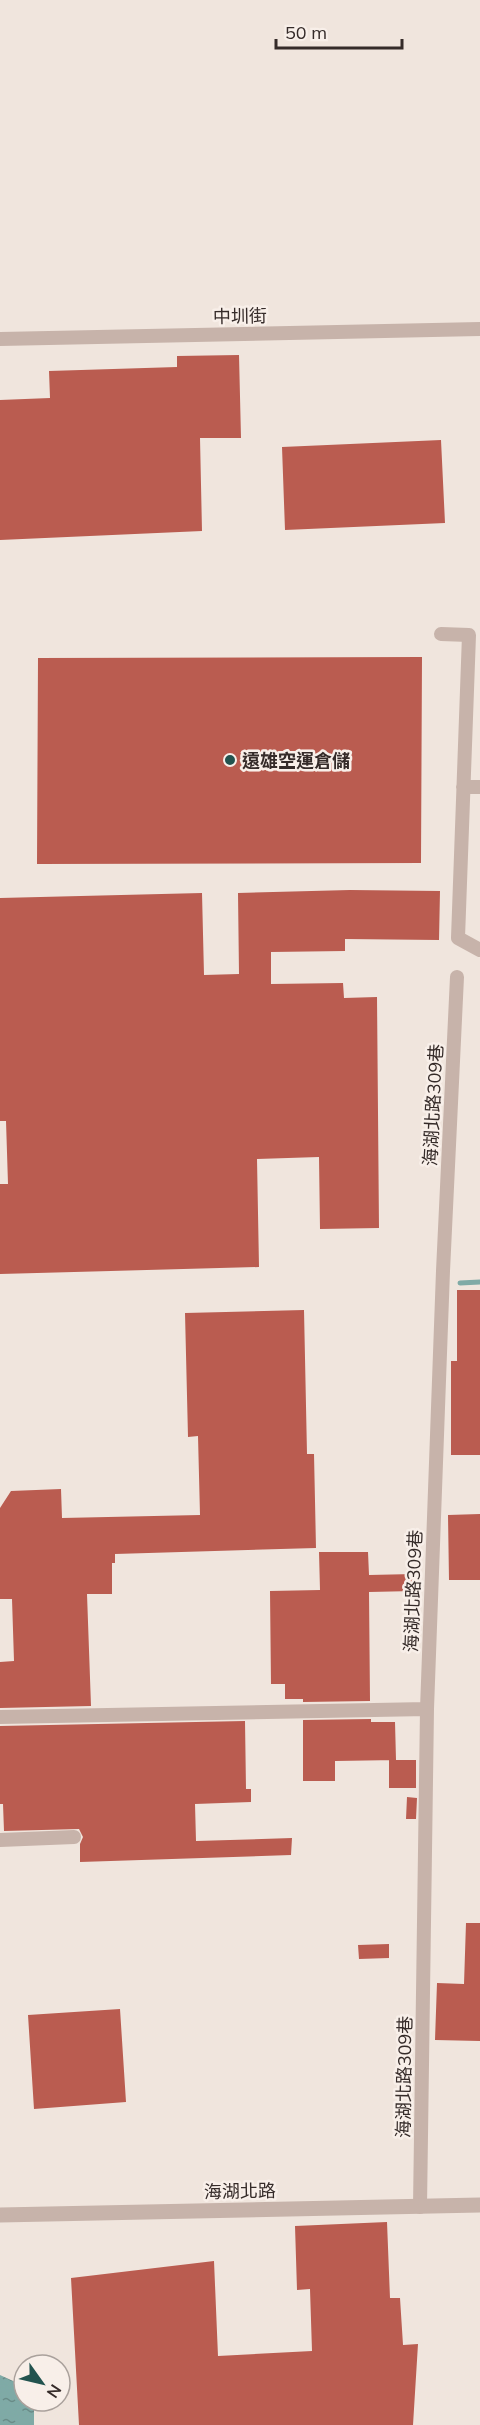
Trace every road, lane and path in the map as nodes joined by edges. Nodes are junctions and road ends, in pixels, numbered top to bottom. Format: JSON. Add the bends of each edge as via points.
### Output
{"nodes":[{"id":1,"x":480,"y":329,"type":"edge"},
{"id":2,"x":0,"y":339,"type":"edge"},
{"id":3,"x":441,"y":634,"type":"dead end"},
{"id":4,"x":463,"y":787,"type":"junction"},
{"id":5,"x":480,"y":787,"type":"edge"},
{"id":6,"x":480,"y":950,"type":"edge"},
{"id":7,"x":457,"y":977,"type":"dead end"},
{"id":8,"x":427,"y":1709,"type":"junction"},
{"id":9,"x":0,"y":1717,"type":"edge"},
{"id":10,"x":74,"y":1837,"type":"dead end"},
{"id":11,"x":0,"y":1840,"type":"edge"},
{"id":12,"x":480,"y":2205,"type":"edge"},
{"id":13,"x":420,"y":2207,"type":"junction"},
{"id":14,"x":0,"y":2215,"type":"edge"}],
"edges":[{"from":1,"to":2,"type":"street","name":"中圳街"},
{"from":3,"to":4,"type":"street","via":[[469,635]]},
{"from":4,"to":5,"type":"street"},
{"from":4,"to":6,"type":"street","via":[[458,938]]},
{"from":7,"to":8,"type":"street","name":"海湖北路309巷"},
{"from":8,"to":9,"type":"street"},
{"from":8,"to":13,"type":"street","name":"海湖北路309巷"},
{"from":10,"to":11,"type":"street"},
{"from":12,"to":13,"type":"street","name":"海湖北路"},
{"from":13,"to":14,"type":"street","name":"海湖北路"}]}
